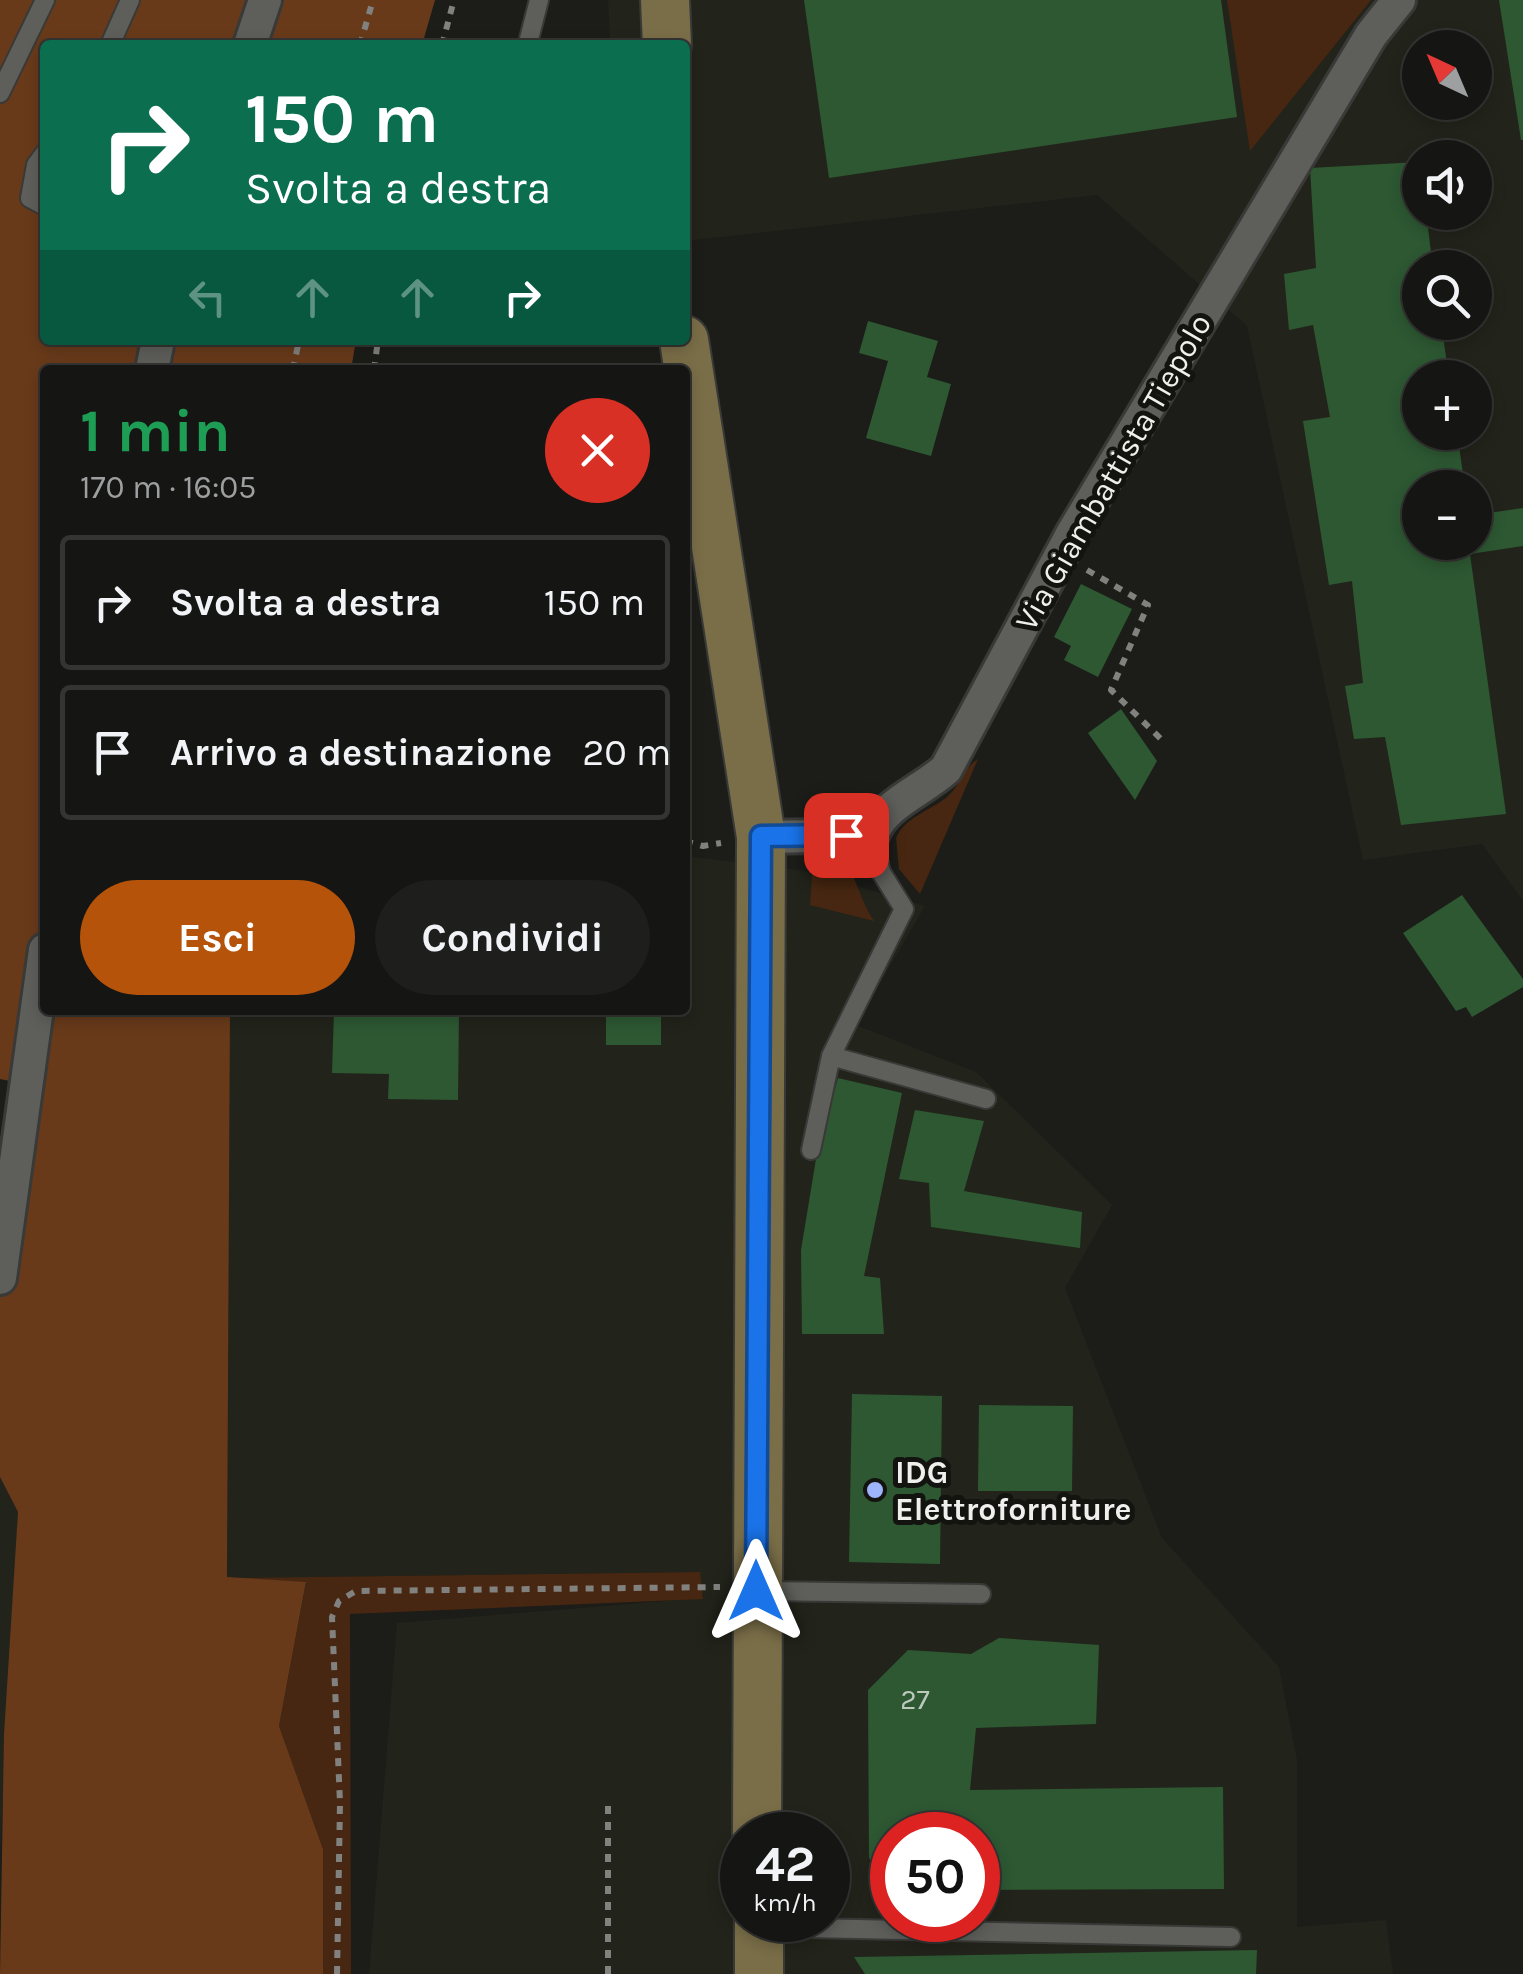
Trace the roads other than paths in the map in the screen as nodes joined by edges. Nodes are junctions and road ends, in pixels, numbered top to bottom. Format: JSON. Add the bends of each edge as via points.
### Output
{"nodes":[{"id":1,"x":45,"y":0,"type":"edge"},
{"id":2,"x":130,"y":0,"type":"edge"},
{"id":3,"x":265,"y":0,"type":"edge"},
{"id":4,"x":539,"y":0,"type":"edge"},
{"id":5,"x":665,"y":0,"type":"edge"},
{"id":6,"x":1399,"y":0,"type":"edge"},
{"id":7,"x":528,"y":39,"type":"dead end"},
{"id":8,"x":112,"y":40,"type":"edge"},
{"id":9,"x":252,"y":40,"type":"edge"},
{"id":10,"x":667,"y":40,"type":"edge"},
{"id":11,"x":0,"y":93,"type":"edge"},
{"id":12,"x":40,"y":160,"type":"edge"},
{"id":13,"x":40,"y":203,"type":"edge"},
{"id":14,"x":690,"y":379,"type":"edge"},
{"id":15,"x":872,"y":835,"type":"junction"},
{"id":16,"x":761,"y":836,"type":"junction"},
{"id":17,"x":40,"y":986,"type":"edge"},
{"id":18,"x":832,"y":1056,"type":"junction"},
{"id":19,"x":986,"y":1099,"type":"dead end"},
{"id":20,"x":811,"y":1150,"type":"dead end"},
{"id":21,"x":0,"y":1278,"type":"edge"},
{"id":22,"x":756,"y":1591,"type":"junction"},
{"id":23,"x":981,"y":1594,"type":"dead end"},
{"id":24,"x":757,"y":1812,"type":"edge"},
{"id":25,"x":850,"y":1927,"type":"edge"},
{"id":26,"x":1230,"y":1937,"type":"dead end"},
{"id":27,"x":759,"y":1942,"type":"edge"},
{"id":28,"x":759,"y":1974,"type":"edge"}],
"edges":[{"from":1,"to":11,"type":"lane"},
{"from":2,"to":8,"type":"lane"},
{"from":3,"to":9,"type":"street"},
{"from":4,"to":7,"type":"lane"},
{"from":5,"to":10,"type":"main road"},
{"from":6,"to":15,"type":"street","name":"Via Giambattista Tiepolo","via":[[1311,132],[1060,555],[946,769],[882,815]]},
{"from":12,"to":13,"type":"lane","via":[[30,198]]},
{"from":14,"to":16,"type":"main road"},
{"from":15,"to":16,"type":"street"},
{"from":15,"to":18,"type":"lane","via":[[881,872],[904,909]]},
{"from":16,"to":22,"type":"main road"},
{"from":17,"to":21,"type":"street"},
{"from":18,"to":19,"type":"lane"},
{"from":18,"to":20,"type":"lane"},
{"from":22,"to":23,"type":"lane"},
{"from":22,"to":24,"type":"main road"},
{"from":25,"to":26,"type":"lane"},
{"from":27,"to":28,"type":"main road"}]}
